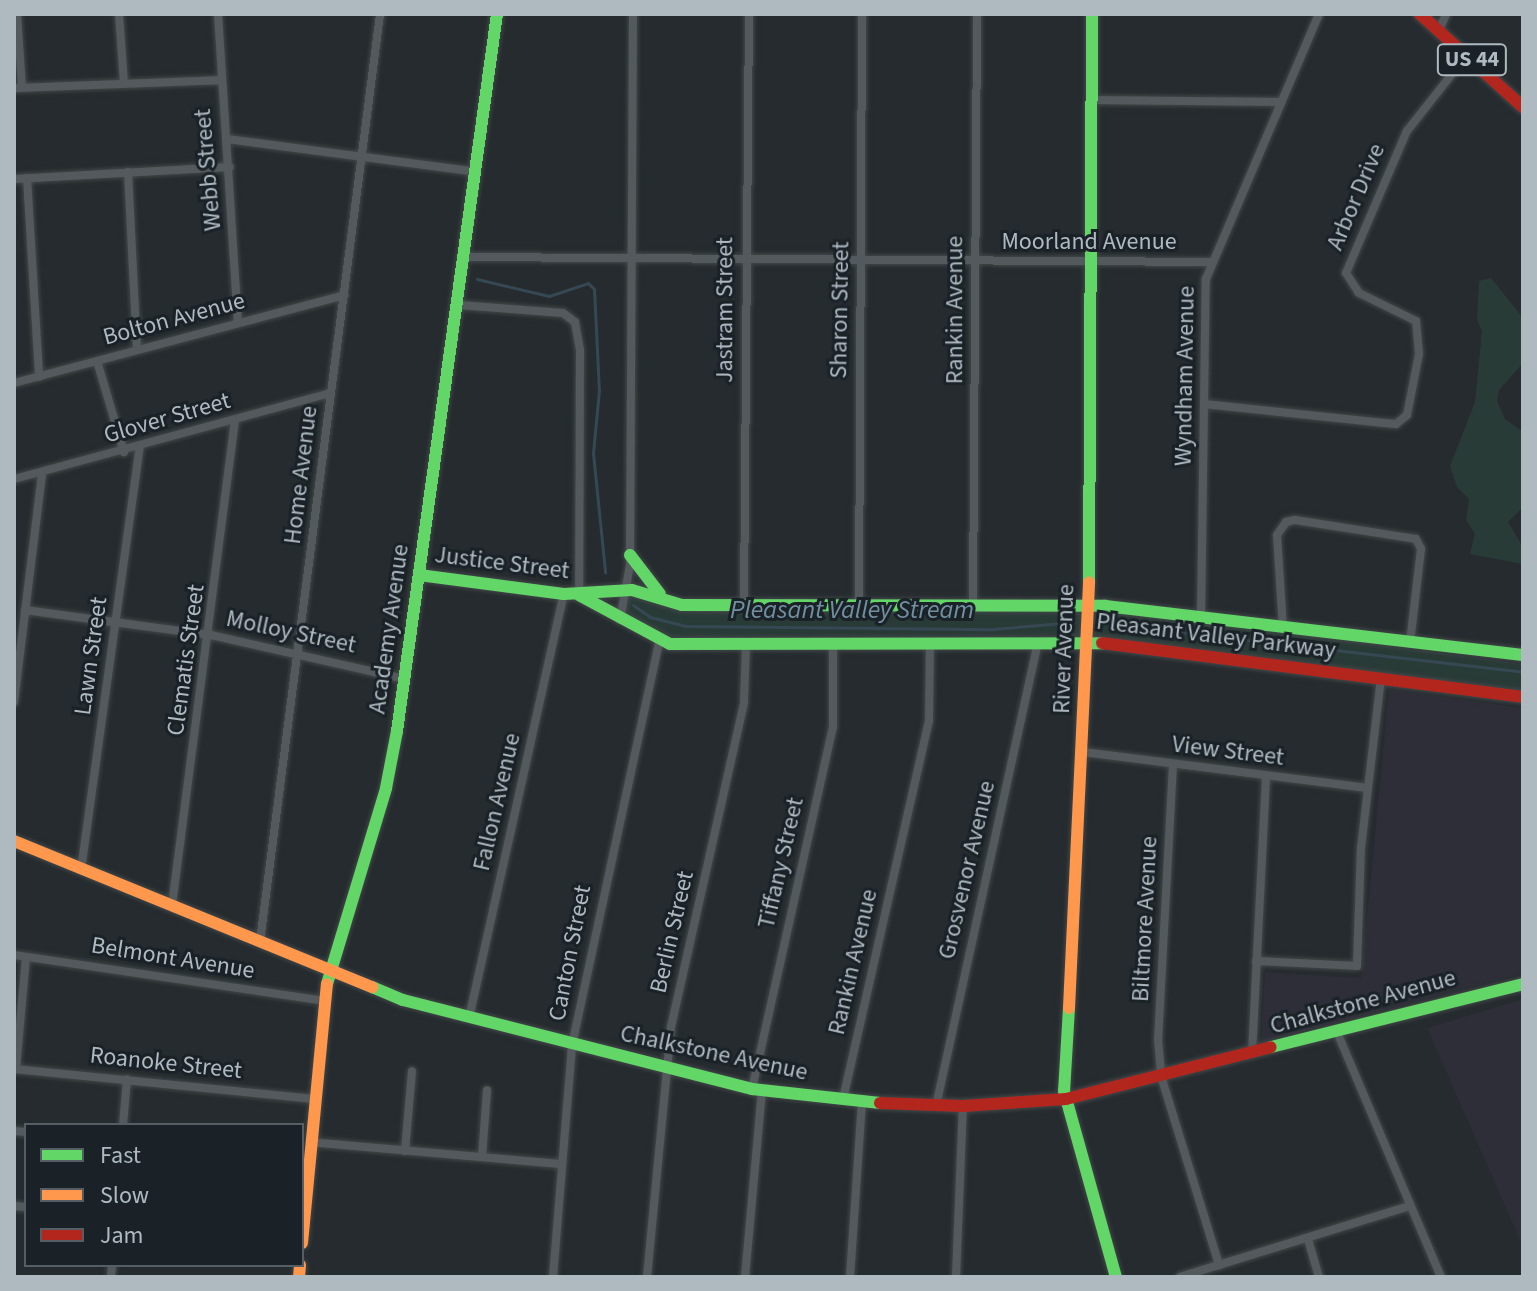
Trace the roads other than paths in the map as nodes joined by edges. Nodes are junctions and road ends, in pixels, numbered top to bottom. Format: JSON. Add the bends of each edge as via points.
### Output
{"nodes":[{"id":1,"x":17,"y":14,"type":"edge"},
{"id":2,"x":119,"y":14,"type":"edge"},
{"id":3,"x":218,"y":14,"type":"edge"},
{"id":4,"x":380,"y":14,"type":"edge"},
{"id":5,"x":497,"y":14,"type":"edge"},
{"id":6,"x":633,"y":14,"type":"edge"},
{"id":7,"x":749,"y":14,"type":"edge"},
{"id":8,"x":862,"y":14,"type":"edge"},
{"id":9,"x":977,"y":14,"type":"edge"},
{"id":10,"x":1092,"y":14,"type":"edge"},
{"id":11,"x":1319,"y":14,"type":"edge"},
{"id":12,"x":1420,"y":14,"type":"edge"},
{"id":13,"x":1446,"y":14,"type":"edge"},
{"id":14,"x":1439,"y":30,"type":"junction"},
{"id":15,"x":1467,"y":55,"type":"junction"},
{"id":16,"x":221,"y":80,"type":"junction"},
{"id":17,"x":124,"y":83,"type":"junction"},
{"id":18,"x":18,"y":88,"type":"edge"},
{"id":19,"x":1092,"y":100,"type":"junction"},
{"id":20,"x":1281,"y":102,"type":"junction"},
{"id":21,"x":1523,"y":107,"type":"edge"},
{"id":22,"x":227,"y":139,"type":"junction"},
{"id":23,"x":362,"y":158,"type":"junction"},
{"id":24,"x":230,"y":167,"type":"junction"},
{"id":25,"x":128,"y":172,"type":"junction"},
{"id":26,"x":476,"y":172,"type":"junction"},
{"id":27,"x":27,"y":178,"type":"junction"},
{"id":28,"x":14,"y":179,"type":"edge"},
{"id":29,"x":465,"y":257,"type":"junction"},
{"id":30,"x":632,"y":259,"type":"junction"},
{"id":31,"x":745,"y":260,"type":"junction"},
{"id":32,"x":861,"y":260,"type":"junction"},
{"id":33,"x":975,"y":261,"type":"junction"},
{"id":34,"x":1090,"y":262,"type":"junction"},
{"id":35,"x":1210,"y":262,"type":"junction"},
{"id":36,"x":344,"y":295,"type":"junction"},
{"id":37,"x":459,"y":305,"type":"junction"},
{"id":38,"x":238,"y":322,"type":"junction"},
{"id":39,"x":137,"y":350,"type":"junction"},
{"id":40,"x":97,"y":361,"type":"junction"},
{"id":41,"x":39,"y":377,"type":"junction"},
{"id":42,"x":14,"y":383,"type":"edge"},
{"id":43,"x":331,"y":393,"type":"junction"},
{"id":44,"x":1204,"y":404,"type":"junction"},
{"id":45,"x":235,"y":420,"type":"junction"},
{"id":46,"x":140,"y":447,"type":"junction"},
{"id":47,"x":124,"y":452,"type":"junction"},
{"id":48,"x":42,"y":474,"type":"junction"},
{"id":49,"x":14,"y":479,"type":"edge"},
{"id":50,"x":630,"y":555,"type":"junction"},
{"id":51,"x":419,"y":575,"type":"junction"},
{"id":52,"x":626,"y":589,"type":"junction"},
{"id":53,"x":564,"y":594,"type":"junction"},
{"id":54,"x":579,"y":595,"type":"junction"},
{"id":55,"x":673,"y":603,"type":"junction"},
{"id":56,"x":744,"y":606,"type":"junction"},
{"id":57,"x":1088,"y":606,"type":"junction"},
{"id":58,"x":859,"y":607,"type":"junction"},
{"id":59,"x":973,"y":607,"type":"junction"},
{"id":60,"x":25,"y":610,"type":"junction"},
{"id":61,"x":1201,"y":618,"type":"junction"},
{"id":62,"x":620,"y":620,"type":"junction"},
{"id":63,"x":116,"y":622,"type":"junction"},
{"id":64,"x":1283,"y":628,"type":"junction"},
{"id":65,"x":211,"y":635,"type":"junction"},
{"id":66,"x":659,"y":641,"type":"junction"},
{"id":67,"x":1088,"y":643,"type":"junction"},
{"id":68,"x":1410,"y":643,"type":"junction"},
{"id":69,"x":930,"y":644,"type":"junction"},
{"id":70,"x":1038,"y":644,"type":"junction"},
{"id":71,"x":746,"y":645,"type":"junction"},
{"id":72,"x":833,"y":645,"type":"junction"},
{"id":73,"x":298,"y":651,"type":"junction"},
{"id":74,"x":1523,"y":655,"type":"edge"},
{"id":75,"x":1381,"y":678,"type":"junction"},
{"id":76,"x":405,"y":679,"type":"junction"},
{"id":77,"x":1523,"y":697,"type":"edge"},
{"id":78,"x":14,"y":702,"type":"edge"},
{"id":79,"x":1083,"y":752,"type":"junction"},
{"id":80,"x":1173,"y":764,"type":"junction"},
{"id":81,"x":1266,"y":776,"type":"junction"},
{"id":82,"x":1368,"y":788,"type":"junction"},
{"id":83,"x":14,"y":841,"type":"edge"},
{"id":84,"x":81,"y":870,"type":"junction"},
{"id":85,"x":172,"y":905,"type":"junction"},
{"id":86,"x":260,"y":941,"type":"junction"},
{"id":87,"x":14,"y":955,"type":"edge"},
{"id":88,"x":26,"y":957,"type":"junction"},
{"id":89,"x":1256,"y":961,"type":"junction"},
{"id":90,"x":328,"y":969,"type":"junction"},
{"id":91,"x":1523,"y":984,"type":"edge"},
{"id":92,"x":326,"y":1001,"type":"junction"},
{"id":93,"x":469,"y":1018,"type":"junction"},
{"id":94,"x":1337,"y":1032,"type":"junction"},
{"id":95,"x":572,"y":1045,"type":"junction"},
{"id":96,"x":1252,"y":1055,"type":"junction"},
{"id":97,"x":667,"y":1067,"type":"junction"},
{"id":98,"x":15,"y":1069,"type":"edge"},
{"id":99,"x":412,"y":1071,"type":"dead end"},
{"id":100,"x":1161,"y":1076,"type":"junction"},
{"id":101,"x":127,"y":1079,"type":"junction"},
{"id":102,"x":487,"y":1090,"type":"dead end"},
{"id":103,"x":757,"y":1090,"type":"junction"},
{"id":104,"x":315,"y":1099,"type":"junction"},
{"id":105,"x":843,"y":1099,"type":"junction"},
{"id":106,"x":1066,"y":1099,"type":"junction"},
{"id":107,"x":862,"y":1102,"type":"junction"},
{"id":108,"x":936,"y":1106,"type":"junction"},
{"id":109,"x":963,"y":1106,"type":"junction"},
{"id":110,"x":123,"y":1123,"type":"edge"},
{"id":111,"x":310,"y":1142,"type":"junction"},
{"id":112,"x":405,"y":1151,"type":"junction"},
{"id":113,"x":482,"y":1157,"type":"junction"},
{"id":114,"x":562,"y":1164,"type":"junction"},
{"id":115,"x":1409,"y":1206,"type":"junction"},
{"id":116,"x":304,"y":1210,"type":"edge"},
{"id":117,"x":1308,"y":1239,"type":"junction"},
{"id":118,"x":1219,"y":1265,"type":"junction"},
{"id":119,"x":553,"y":1277,"type":"edge"},
{"id":120,"x":647,"y":1277,"type":"edge"},
{"id":121,"x":745,"y":1277,"type":"edge"},
{"id":122,"x":850,"y":1277,"type":"edge"},
{"id":123,"x":956,"y":1277,"type":"edge"},
{"id":124,"x":1116,"y":1277,"type":"edge"},
{"id":125,"x":1180,"y":1277,"type":"edge"},
{"id":126,"x":1319,"y":1277,"type":"edge"},
{"id":127,"x":1441,"y":1277,"type":"edge"}],
"edges":[{"from":1,"to":18,"type":"street"},
{"from":2,"to":17,"type":"street"},
{"from":3,"to":16,"type":"street","name":"Webb Street"},
{"from":4,"to":23,"type":"street","name":"Home Avenue"},
{"from":5,"to":26,"type":"street","name":"Academy Avenue"},
{"from":6,"to":30,"type":"street"},
{"from":7,"to":31,"type":"street","name":"Jastram Street"},
{"from":8,"to":32,"type":"street","name":"Sharon Street"},
{"from":9,"to":33,"type":"street","name":"Rankin Avenue"},
{"from":10,"to":19,"type":"street","name":"River Avenue"},
{"from":11,"to":20,"type":"street","name":"Wyndham Avenue"},
{"from":12,"to":14,"type":"street","number":"US 44"},
{"from":13,"to":14,"type":"street"},
{"from":14,"to":15,"type":"street","number":"US 44"},
{"from":15,"to":21,"type":"street","number":"US 44"},
{"from":15,"to":44,"type":"street","name":"Arbor Drive","via":[[1407,131],[1346,273],[1359,293],[1416,321],[1419,354],[1407,415],[1396,424]]},
{"from":16,"to":17,"type":"street"},
{"from":16,"to":22,"type":"street","name":"Webb Street"},
{"from":17,"to":18,"type":"street"},
{"from":19,"to":20,"type":"street"},
{"from":19,"to":34,"type":"street","name":"River Avenue"},
{"from":20,"to":35,"type":"street","name":"Wyndham Avenue"},
{"from":22,"to":23,"type":"street"},
{"from":22,"to":24,"type":"street","name":"Webb Street"},
{"from":23,"to":26,"type":"street"},
{"from":23,"to":36,"type":"street","name":"Home Avenue"},
{"from":24,"to":25,"type":"street"},
{"from":24,"to":38,"type":"street","name":"Webb Street"},
{"from":25,"to":27,"type":"street"},
{"from":25,"to":39,"type":"street"},
{"from":26,"to":29,"type":"street","name":"Academy Avenue"},
{"from":27,"to":28,"type":"street"},
{"from":27,"to":41,"type":"street"},
{"from":29,"to":30,"type":"street"},
{"from":29,"to":37,"type":"street","name":"Academy Avenue"},
{"from":30,"to":31,"type":"street","name":"Moorland Avenue"},
{"from":30,"to":50,"type":"street"},
{"from":31,"to":32,"type":"street","name":"Moorland Avenue"},
{"from":31,"to":56,"type":"street","name":"Jastram Street"},
{"from":32,"to":33,"type":"street","name":"Moorland Avenue"},
{"from":32,"to":58,"type":"street","name":"Sharon Street"},
{"from":33,"to":34,"type":"street","name":"Moorland Avenue"},
{"from":33,"to":59,"type":"street","name":"Rankin Avenue"},
{"from":34,"to":35,"type":"street","name":"Moorland Avenue"},
{"from":34,"to":57,"type":"street","name":"River Avenue"},
{"from":35,"to":44,"type":"street","name":"Wyndham Avenue","via":[[1204,299]]},
{"from":36,"to":38,"type":"street","name":"Bolton Avenue"},
{"from":36,"to":43,"type":"street","name":"Home Avenue"},
{"from":37,"to":51,"type":"street","name":"Academy Avenue"},
{"from":37,"to":54,"type":"street","via":[[563,313],[575,322],[580,350]]},
{"from":38,"to":39,"type":"street","name":"Bolton Avenue"},
{"from":39,"to":40,"type":"street","name":"Bolton Avenue"},
{"from":40,"to":41,"type":"street","name":"Bolton Avenue"},
{"from":40,"to":47,"type":"street"},
{"from":41,"to":42,"type":"street","name":"Bolton Avenue"},
{"from":43,"to":45,"type":"street","name":"Glover Street"},
{"from":43,"to":73,"type":"street","name":"Home Avenue"},
{"from":44,"to":61,"type":"street","name":"Wyndham Avenue"},
{"from":45,"to":46,"type":"street","name":"Glover Street"},
{"from":45,"to":65,"type":"street","name":"Clematis Street"},
{"from":46,"to":47,"type":"street","name":"Glover Street"},
{"from":46,"to":63,"type":"street","name":"Lawn Street"},
{"from":47,"to":48,"type":"street","name":"Glover Street"},
{"from":48,"to":49,"type":"street","name":"Glover Street"},
{"from":48,"to":60,"type":"street"},
{"from":50,"to":52,"type":"street"},
{"from":50,"to":55,"type":"street","via":[[645,581]]},
{"from":51,"to":53,"type":"street","name":"Justice Street"},
{"from":51,"to":76,"type":"street","name":"Academy Avenue"},
{"from":52,"to":54,"type":"street","name":"Pleasant Valley Parkway"},
{"from":52,"to":55,"type":"street","name":"Pleasant Valley Parkway"},
{"from":52,"to":62,"type":"street"},
{"from":53,"to":54,"type":"street","name":"Justice Street"},
{"from":53,"to":93,"type":"street","name":"Fallon Avenue"},
{"from":54,"to":62,"type":"street","name":"Pleasant Valley Parkway"},
{"from":55,"to":56,"type":"street","name":"Pleasant Valley Parkway"},
{"from":56,"to":58,"type":"street","name":"Pleasant Valley Parkway"},
{"from":57,"to":59,"type":"street","name":"Pleasant Valley Parkway"},
{"from":57,"to":61,"type":"street","name":"Pleasant Valley Parkway"},
{"from":57,"to":67,"type":"street","name":"River Avenue"},
{"from":58,"to":59,"type":"street","name":"Pleasant Valley Parkway"},
{"from":60,"to":63,"type":"street","name":"Molloy Street"},
{"from":60,"to":78,"type":"street"},
{"from":61,"to":64,"type":"street","name":"Pleasant Valley Parkway"},
{"from":62,"to":66,"type":"street","name":"Pleasant Valley Parkway"},
{"from":63,"to":65,"type":"street","name":"Molloy Street"},
{"from":63,"to":84,"type":"street","name":"Lawn Street"},
{"from":64,"to":68,"type":"street","name":"Pleasant Valley Parkway"},
{"from":64,"to":68,"type":"street","via":[[1277,535],[1286,522],[1309,522],[1416,539],[1421,549]]},
{"from":65,"to":73,"type":"street","name":"Molloy Street"},
{"from":65,"to":85,"type":"street","name":"Clematis Street"},
{"from":66,"to":71,"type":"street","name":"Pleasant Valley Parkway"},
{"from":66,"to":95,"type":"street","name":"Canton Street"},
{"from":67,"to":70,"type":"street","name":"Pleasant Valley Parkway"},
{"from":67,"to":75,"type":"street","name":"Pleasant Valley Parkway"},
{"from":67,"to":79,"type":"street","name":"River Avenue"},
{"from":68,"to":74,"type":"street","name":"Pleasant Valley Parkway"},
{"from":69,"to":70,"type":"street","name":"Pleasant Valley Parkway"},
{"from":69,"to":72,"type":"street","name":"Pleasant Valley Parkway"},
{"from":69,"to":105,"type":"street","name":"Rankin Avenue","via":[[929,721]]},
{"from":70,"to":108,"type":"street","name":"Grosvenor Avenue"},
{"from":71,"to":72,"type":"street","name":"Pleasant Valley Parkway"},
{"from":71,"to":97,"type":"street","name":"Berlin Street","via":[[744,702],[671,1027]]},
{"from":72,"to":103,"type":"street","name":"Tiffany Street","via":[[833,727]]},
{"from":73,"to":76,"type":"street","name":"Molloy Street"},
{"from":73,"to":86,"type":"street","name":"Home Avenue"},
{"from":75,"to":77,"type":"street","name":"Pleasant Valley Parkway"},
{"from":75,"to":82,"type":"street"},
{"from":76,"to":90,"type":"street","name":"Academy Avenue","via":[[386,788]]},
{"from":79,"to":80,"type":"street","name":"View Street"},
{"from":79,"to":106,"type":"street","name":"River Avenue"},
{"from":80,"to":81,"type":"street","name":"View Street"},
{"from":80,"to":100,"type":"street","name":"Biltmore Avenue","via":[[1158,1039]]},
{"from":81,"to":82,"type":"street","name":"View Street"},
{"from":81,"to":89,"type":"street"},
{"from":82,"to":89,"type":"street","via":[[1357,966]]},
{"from":83,"to":84,"type":"street","name":"Chalkstone Avenue"},
{"from":84,"to":85,"type":"street","name":"Chalkstone Avenue"},
{"from":85,"to":86,"type":"street","name":"Chalkstone Avenue"},
{"from":86,"to":90,"type":"street","name":"Chalkstone Avenue"},
{"from":87,"to":88,"type":"street","name":"Belmont Avenue"},
{"from":88,"to":92,"type":"street","name":"Belmont Avenue"},
{"from":88,"to":98,"type":"street"},
{"from":89,"to":96,"type":"street"},
{"from":90,"to":92,"type":"street","name":"Academy Avenue"},
{"from":90,"to":93,"type":"street","name":"Chalkstone Avenue","via":[[403,1000]]},
{"from":91,"to":94,"type":"street","name":"Chalkstone Avenue"},
{"from":92,"to":104,"type":"street","name":"Academy Avenue"},
{"from":93,"to":95,"type":"street","name":"Chalkstone Avenue"},
{"from":94,"to":96,"type":"street","name":"Chalkstone Avenue"},
{"from":94,"to":115,"type":"street"},
{"from":95,"to":97,"type":"street","name":"Chalkstone Avenue"},
{"from":95,"to":114,"type":"street","name":"Canton Street"},
{"from":96,"to":100,"type":"street","name":"Chalkstone Avenue"},
{"from":97,"to":103,"type":"street","name":"Chalkstone Avenue"},
{"from":97,"to":120,"type":"street","name":"Berlin Street"},
{"from":98,"to":101,"type":"street","name":"Roanoke Street"},
{"from":99,"to":112,"type":"street"},
{"from":100,"to":106,"type":"street","name":"Chalkstone Avenue"},
{"from":100,"to":118,"type":"street","name":"Biltmore Avenue"},
{"from":101,"to":104,"type":"street","name":"Roanoke Street"},
{"from":101,"to":110,"type":"street"},
{"from":102,"to":113,"type":"street"},
{"from":103,"to":105,"type":"street","name":"Chalkstone Avenue"},
{"from":103,"to":121,"type":"street","name":"Tiffany Street"},
{"from":104,"to":111,"type":"street","name":"Academy Avenue"},
{"from":105,"to":107,"type":"street","name":"Chalkstone Avenue"},
{"from":106,"to":109,"type":"street","name":"Chalkstone Avenue"},
{"from":106,"to":124,"type":"street","name":"River Avenue"},
{"from":107,"to":108,"type":"street","name":"Chalkstone Avenue"},
{"from":107,"to":122,"type":"street"},
{"from":108,"to":109,"type":"street","name":"Chalkstone Avenue"},
{"from":109,"to":123,"type":"street"},
{"from":111,"to":112,"type":"street"},
{"from":111,"to":116,"type":"street","name":"Academy Avenue"},
{"from":112,"to":113,"type":"street"},
{"from":113,"to":114,"type":"street"},
{"from":114,"to":119,"type":"street","name":"Canton Street"},
{"from":115,"to":117,"type":"street"},
{"from":115,"to":127,"type":"street"},
{"from":117,"to":118,"type":"street"},
{"from":117,"to":126,"type":"street"},
{"from":118,"to":125,"type":"street"}]}
